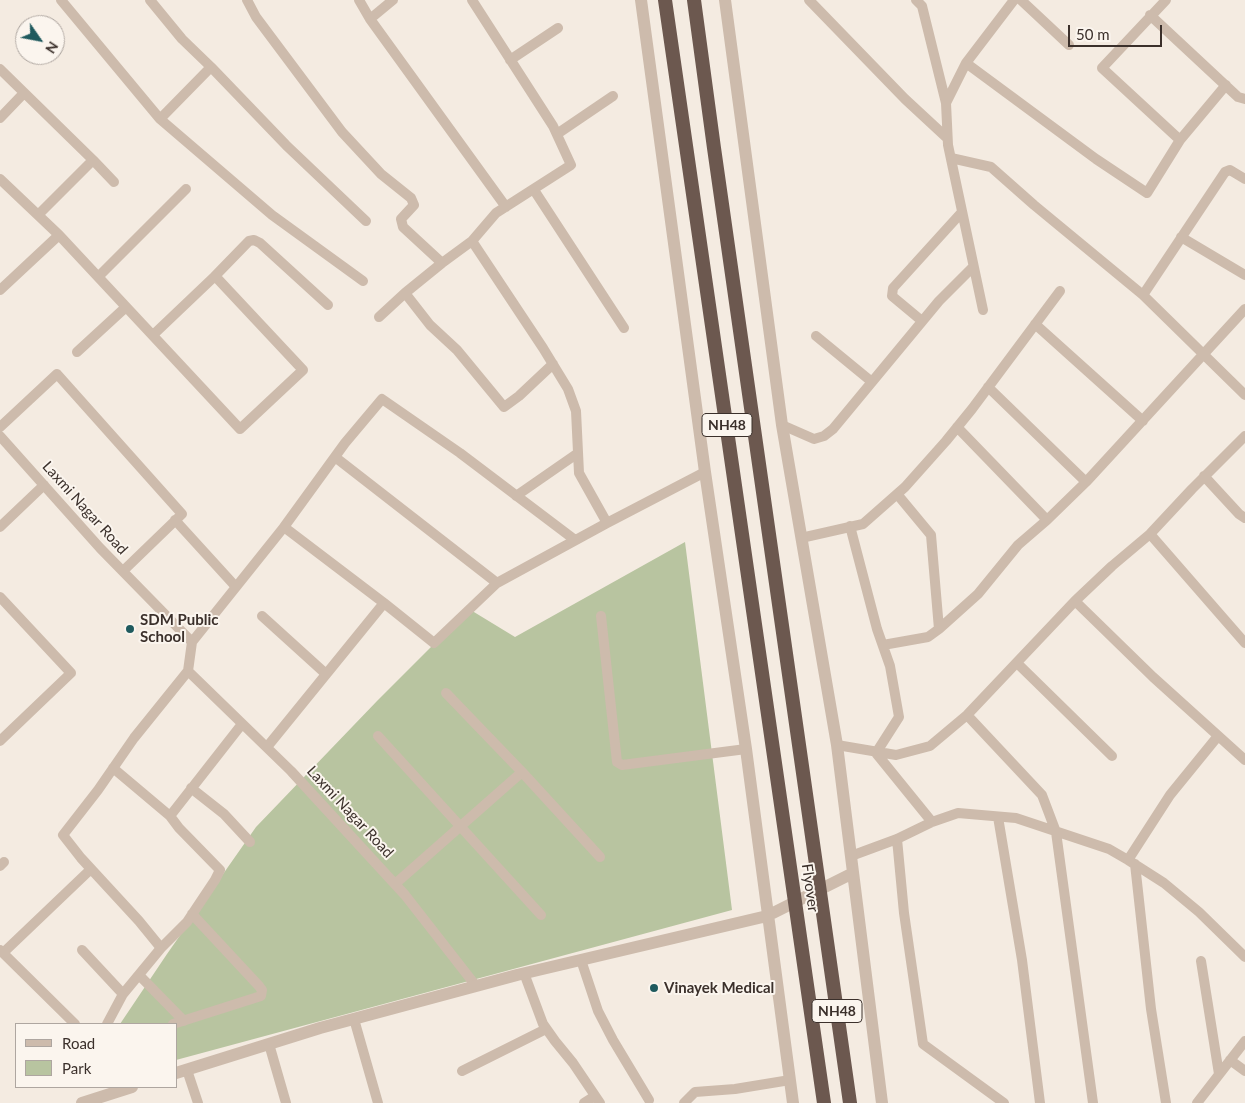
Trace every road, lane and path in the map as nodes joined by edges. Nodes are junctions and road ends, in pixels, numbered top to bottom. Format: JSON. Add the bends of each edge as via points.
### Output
{"nodes":[{"id":1,"x":61,"y":0,"type":"edge"},
{"id":2,"x":150,"y":0,"type":"edge"},
{"id":3,"x":247,"y":0,"type":"edge"},
{"id":4,"x":358,"y":0,"type":"edge"},
{"id":5,"x":393,"y":0,"type":"edge"},
{"id":6,"x":472,"y":0,"type":"edge"},
{"id":7,"x":640,"y":0,"type":"edge"},
{"id":8,"x":665,"y":0,"type":"edge"},
{"id":9,"x":694,"y":0,"type":"edge"},
{"id":10,"x":725,"y":0,"type":"edge"},
{"id":11,"x":809,"y":0,"type":"edge"},
{"id":12,"x":916,"y":0,"type":"edge"},
{"id":13,"x":1014,"y":0,"type":"edge"},
{"id":14,"x":1021,"y":0,"type":"edge"},
{"id":15,"x":1166,"y":0,"type":"edge"},
{"id":16,"x":1150,"y":15,"type":"junction"},
{"id":17,"x":370,"y":20,"type":"junction"},
{"id":18,"x":558,"y":28,"type":"dead end"},
{"id":19,"x":1069,"y":46,"type":"dead end"},
{"id":20,"x":510,"y":60,"type":"junction"},
{"id":21,"x":966,"y":63,"type":"junction"},
{"id":22,"x":211,"y":66,"type":"junction"},
{"id":23,"x":0,"y":68,"type":"edge"},
{"id":24,"x":1226,"y":85,"type":"junction"},
{"id":25,"x":24,"y":92,"type":"junction"},
{"id":26,"x":613,"y":96,"type":"dead end"},
{"id":27,"x":1245,"y":99,"type":"edge"},
{"id":28,"x":946,"y":103,"type":"junction"},
{"id":29,"x":0,"y":118,"type":"edge"},
{"id":30,"x":160,"y":119,"type":"junction"},
{"id":31,"x":557,"y":134,"type":"junction"},
{"id":32,"x":946,"y":137,"type":"junction"},
{"id":33,"x":1180,"y":140,"type":"junction"},
{"id":34,"x":951,"y":158,"type":"junction"},
{"id":35,"x":93,"y":160,"type":"junction"},
{"id":36,"x":0,"y":179,"type":"edge"},
{"id":37,"x":1245,"y":179,"type":"edge"},
{"id":38,"x":114,"y":182,"type":"dead end"},
{"id":39,"x":186,"y":189,"type":"dead end"},
{"id":40,"x":534,"y":190,"type":"junction"},
{"id":41,"x":506,"y":207,"type":"junction"},
{"id":42,"x":962,"y":212,"type":"junction"},
{"id":43,"x":38,"y":215,"type":"junction"},
{"id":44,"x":366,"y":221,"type":"dead end"},
{"id":45,"x":59,"y":235,"type":"junction"},
{"id":46,"x":1181,"y":237,"type":"junction"},
{"id":47,"x":472,"y":241,"type":"junction"},
{"id":48,"x":442,"y":263,"type":"junction"},
{"id":49,"x":973,"y":267,"type":"junction"},
{"id":50,"x":1245,"y":275,"type":"edge"},
{"id":51,"x":216,"y":276,"type":"junction"},
{"id":52,"x":98,"y":277,"type":"junction"},
{"id":53,"x":363,"y":281,"type":"dead end"},
{"id":54,"x":0,"y":290,"type":"edge"},
{"id":55,"x":1060,"y":291,"type":"dead end"},
{"id":56,"x":406,"y":293,"type":"junction"},
{"id":57,"x":1143,"y":295,"type":"junction"},
{"id":58,"x":328,"y":305,"type":"dead end"},
{"id":59,"x":126,"y":307,"type":"junction"},
{"id":60,"x":1245,"y":309,"type":"edge"},
{"id":61,"x":983,"y":310,"type":"dead end"},
{"id":62,"x":379,"y":317,"type":"dead end"},
{"id":63,"x":922,"y":321,"type":"junction"},
{"id":64,"x":1035,"y":324,"type":"junction"},
{"id":65,"x":624,"y":328,"type":"dead end"},
{"id":66,"x":153,"y":335,"type":"junction"},
{"id":67,"x":816,"y":336,"type":"dead end"},
{"id":68,"x":77,"y":352,"type":"dead end"},
{"id":69,"x":1203,"y":353,"type":"junction"},
{"id":70,"x":553,"y":364,"type":"junction"},
{"id":71,"x":872,"y":382,"type":"junction"},
{"id":72,"x":988,"y":387,"type":"junction"},
{"id":73,"x":1245,"y":395,"type":"edge"},
{"id":74,"x":1143,"y":421,"type":"junction"},
{"id":75,"x":782,"y":425,"type":"junction"},
{"id":76,"x":0,"y":427,"type":"edge"},
{"id":77,"x":957,"y":427,"type":"junction"},
{"id":78,"x":0,"y":436,"type":"edge"},
{"id":79,"x":1245,"y":436,"type":"edge"},
{"id":80,"x":578,"y":453,"type":"junction"},
{"id":81,"x":335,"y":457,"type":"junction"},
{"id":82,"x":705,"y":472,"type":"junction"},
{"id":83,"x":1204,"y":476,"type":"junction"},
{"id":84,"x":1086,"y":482,"type":"junction"},
{"id":85,"x":44,"y":485,"type":"junction"},
{"id":86,"x":897,"y":494,"type":"junction"},
{"id":87,"x":516,"y":496,"type":"junction"},
{"id":88,"x":1245,"y":518,"type":"edge"},
{"id":89,"x":175,"y":520,"type":"junction"},
{"id":90,"x":1047,"y":520,"type":"junction"},
{"id":91,"x":606,"y":523,"type":"junction"},
{"id":92,"x":850,"y":526,"type":"junction"},
{"id":93,"x":0,"y":527,"type":"edge"},
{"id":94,"x":284,"y":527,"type":"junction"},
{"id":95,"x":1150,"y":534,"type":"junction"},
{"id":96,"x":800,"y":538,"type":"junction"},
{"id":97,"x":575,"y":540,"type":"junction"},
{"id":98,"x":123,"y":571,"type":"junction"},
{"id":99,"x":497,"y":583,"type":"junction"},
{"id":100,"x":236,"y":587,"type":"junction"},
{"id":101,"x":0,"y":597,"type":"edge"},
{"id":102,"x":1075,"y":602,"type":"junction"},
{"id":103,"x":384,"y":603,"type":"junction"},
{"id":104,"x":262,"y":616,"type":"dead end"},
{"id":105,"x":601,"y":616,"type":"dead end"},
{"id":106,"x":939,"y":628,"type":"junction"},
{"id":107,"x":192,"y":642,"type":"junction"},
{"id":108,"x":1245,"y":643,"type":"edge"},
{"id":109,"x":883,"y":645,"type":"junction"},
{"id":110,"x":1017,"y":663,"type":"junction"},
{"id":111,"x":188,"y":671,"type":"junction"},
{"id":112,"x":326,"y":674,"type":"junction"},
{"id":113,"x":446,"y":693,"type":"dead end"},
{"id":114,"x":967,"y":715,"type":"junction"},
{"id":115,"x":242,"y":724,"type":"junction"},
{"id":116,"x":2,"y":736,"type":"edge"},
{"id":117,"x":378,"y":736,"type":"dead end"},
{"id":118,"x":1218,"y":736,"type":"junction"},
{"id":119,"x":837,"y":745,"type":"junction"},
{"id":120,"x":267,"y":747,"type":"junction"},
{"id":121,"x":746,"y":749,"type":"junction"},
{"id":122,"x":876,"y":753,"type":"junction"},
{"id":123,"x":1112,"y":756,"type":"dead end"},
{"id":124,"x":1245,"y":760,"type":"edge"},
{"id":125,"x":113,"y":768,"type":"junction"},
{"id":126,"x":522,"y":772,"type":"junction"},
{"id":127,"x":191,"y":788,"type":"junction"},
{"id":128,"x":170,"y":816,"type":"junction"},
{"id":129,"x":998,"y":817,"type":"junction"},
{"id":130,"x":932,"y":822,"type":"junction"},
{"id":131,"x":461,"y":826,"type":"junction"},
{"id":132,"x":1056,"y":832,"type":"junction"},
{"id":133,"x":897,"y":839,"type":"junction"},
{"id":134,"x":250,"y":842,"type":"dead end"},
{"id":135,"x":851,"y":856,"type":"junction"},
{"id":136,"x":600,"y":857,"type":"dead end"},
{"id":137,"x":1132,"y":862,"type":"junction"},
{"id":138,"x":91,"y":869,"type":"junction"},
{"id":139,"x":853,"y":873,"type":"junction"},
{"id":140,"x":395,"y":884,"type":"junction"},
{"id":141,"x":192,"y":914,"type":"junction"},
{"id":142,"x":541,"y":915,"type":"dead end"},
{"id":143,"x":767,"y":916,"type":"junction"},
{"id":144,"x":160,"y":948,"type":"junction"},
{"id":145,"x":82,"y":950,"type":"dead end"},
{"id":146,"x":1,"y":952,"type":"edge"},
{"id":147,"x":1245,"y":957,"type":"edge"},
{"id":148,"x":581,"y":960,"type":"junction"},
{"id":149,"x":1201,"y":961,"type":"dead end"},
{"id":150,"x":524,"y":973,"type":"junction"},
{"id":151,"x":139,"y":975,"type":"junction"},
{"id":152,"x":476,"y":986,"type":"junction"},
{"id":153,"x":124,"y":994,"type":"junction"},
{"id":154,"x":354,"y":1019,"type":"junction"},
{"id":155,"x":184,"y":1021,"type":"junction"},
{"id":156,"x":74,"y":1023,"type":"edge"},
{"id":157,"x":108,"y":1023,"type":"edge"},
{"id":158,"x":177,"y":1023,"type":"edge"},
{"id":159,"x":546,"y":1029,"type":"junction"},
{"id":160,"x":1245,"y":1041,"type":"edge"},
{"id":161,"x":269,"y":1044,"type":"junction"},
{"id":162,"x":1230,"y":1060,"type":"junction"},
{"id":163,"x":182,"y":1071,"type":"edge"},
{"id":164,"x":462,"y":1071,"type":"dead end"},
{"id":165,"x":1245,"y":1071,"type":"edge"},
{"id":166,"x":1219,"y":1074,"type":"junction"},
{"id":167,"x":790,"y":1080,"type":"junction"},
{"id":168,"x":129,"y":1088,"type":"edge"},
{"id":169,"x":108,"y":1095,"type":"edge"},
{"id":170,"x":598,"y":1099,"type":"edge"},
{"id":171,"x":649,"y":1100,"type":"dead end"},
{"id":172,"x":82,"y":1103,"type":"edge"},
{"id":173,"x":198,"y":1103,"type":"edge"},
{"id":174,"x":286,"y":1103,"type":"edge"},
{"id":175,"x":378,"y":1103,"type":"edge"},
{"id":176,"x":584,"y":1103,"type":"edge"},
{"id":177,"x":684,"y":1103,"type":"edge"},
{"id":178,"x":793,"y":1103,"type":"edge"},
{"id":179,"x":824,"y":1103,"type":"edge"},
{"id":180,"x":850,"y":1103,"type":"edge"},
{"id":181,"x":882,"y":1103,"type":"edge"},
{"id":182,"x":1004,"y":1103,"type":"edge"},
{"id":183,"x":1040,"y":1103,"type":"edge"},
{"id":184,"x":1093,"y":1103,"type":"edge"},
{"id":185,"x":1166,"y":1103,"type":"edge"},
{"id":186,"x":1198,"y":1103,"type":"edge"}],
"edges":[{"from":1,"to":30,"type":"street"},
{"from":2,"to":22,"type":"street","via":[[182,39]]},
{"from":3,"to":48,"type":"street","via":[[342,132],[381,174],[411,198],[414,205],[401,219],[402,227]]},
{"from":4,"to":17,"type":"street"},
{"from":5,"to":17,"type":"street"},
{"from":6,"to":20,"type":"street"},
{"from":7,"to":82,"type":"street"},
{"from":8,"to":179,"type":"highway","name":"Flyover","number":"NH48"},
{"from":9,"to":180,"type":"highway","name":"Flyover","number":"NH48"},
{"from":10,"to":75,"type":"street"},
{"from":11,"to":32,"type":"street"},
{"from":12,"to":28,"type":"street","via":[[922,6]]},
{"from":13,"to":21,"type":"street"},
{"from":14,"to":19,"type":"street"},
{"from":15,"to":16,"type":"street"},
{"from":16,"to":24,"type":"street"},
{"from":16,"to":33,"type":"street","via":[[1102,68]]},
{"from":17,"to":41,"type":"street"},
{"from":18,"to":20,"type":"street"},
{"from":20,"to":31,"type":"street"},
{"from":21,"to":28,"type":"street"},
{"from":21,"to":33,"type":"street","via":[[1145,193]]},
{"from":22,"to":30,"type":"street"},
{"from":22,"to":44,"type":"street","via":[[286,145]]},
{"from":23,"to":25,"type":"street"},
{"from":24,"to":27,"type":"street"},
{"from":24,"to":33,"type":"street"},
{"from":25,"to":29,"type":"street"},
{"from":25,"to":35,"type":"street"},
{"from":26,"to":31,"type":"street"},
{"from":28,"to":32,"type":"street"},
{"from":30,"to":53,"type":"street","via":[[272,215]]},
{"from":31,"to":40,"type":"street","via":[[571,165]]},
{"from":32,"to":34,"type":"street"},
{"from":34,"to":42,"type":"street"},
{"from":34,"to":57,"type":"street","via":[[991,167]]},
{"from":35,"to":38,"type":"street"},
{"from":35,"to":43,"type":"street"},
{"from":36,"to":43,"type":"street"},
{"from":37,"to":46,"type":"street","via":[[1230,170],[1225,172]]},
{"from":39,"to":52,"type":"street"},
{"from":40,"to":41,"type":"street"},
{"from":40,"to":65,"type":"street"},
{"from":41,"to":47,"type":"street","via":[[496,213]]},
{"from":42,"to":49,"type":"street"},
{"from":42,"to":63,"type":"street","via":[[893,288],[892,296]]},
{"from":43,"to":45,"type":"street"},
{"from":45,"to":52,"type":"street"},
{"from":45,"to":54,"type":"street"},
{"from":46,"to":50,"type":"street"},
{"from":46,"to":57,"type":"street"},
{"from":47,"to":48,"type":"street"},
{"from":47,"to":70,"type":"street"},
{"from":48,"to":56,"type":"street"},
{"from":49,"to":61,"type":"street"},
{"from":49,"to":63,"type":"street"},
{"from":51,"to":58,"type":"street","via":[[249,241],[254,240]]},
{"from":51,"to":66,"type":"street"},
{"from":51,"to":66,"type":"street","via":[[303,370],[240,429]]},
{"from":52,"to":59,"type":"street"},
{"from":55,"to":64,"type":"street"},
{"from":56,"to":62,"type":"street"},
{"from":56,"to":70,"type":"street","via":[[430,326],[457,350],[504,407]]},
{"from":57,"to":69,"type":"street"},
{"from":59,"to":66,"type":"street"},
{"from":59,"to":68,"type":"street"},
{"from":60,"to":69,"type":"street"},
{"from":63,"to":71,"type":"street"},
{"from":64,"to":72,"type":"street"},
{"from":64,"to":74,"type":"street"},
{"from":67,"to":71,"type":"street"},
{"from":69,"to":73,"type":"street"},
{"from":69,"to":74,"type":"street"},
{"from":70,"to":80,"type":"street","via":[[576,411]]},
{"from":71,"to":75,"type":"street","via":[[824,436],[814,438]]},
{"from":72,"to":77,"type":"street"},
{"from":72,"to":84,"type":"street"},
{"from":74,"to":84,"type":"street"},
{"from":75,"to":96,"type":"street"},
{"from":76,"to":89,"type":"street","via":[[57,374],[182,514]]},
{"from":77,"to":86,"type":"street"},
{"from":77,"to":90,"type":"street"},
{"from":78,"to":85,"type":"street","name":"Laxmi Nagar Road"},
{"from":79,"to":83,"type":"street"},
{"from":80,"to":87,"type":"street"},
{"from":80,"to":91,"type":"street","via":[[579,473]]},
{"from":81,"to":87,"type":"street","via":[[382,399]]},
{"from":81,"to":94,"type":"street"},
{"from":81,"to":99,"type":"street"},
{"from":82,"to":91,"type":"street"},
{"from":82,"to":121,"type":"street"},
{"from":83,"to":88,"type":"street"},
{"from":83,"to":95,"type":"street"},
{"from":84,"to":90,"type":"street"},
{"from":85,"to":93,"type":"street"},
{"from":85,"to":98,"type":"street","name":"Laxmi Nagar Road"},
{"from":86,"to":92,"type":"street","via":[[863,524]]},
{"from":86,"to":106,"type":"street","via":[[931,535]]},
{"from":87,"to":97,"type":"street"},
{"from":89,"to":98,"type":"street"},
{"from":89,"to":100,"type":"street"},
{"from":90,"to":106,"type":"street","via":[[1018,545],[978,594]]},
{"from":91,"to":97,"type":"street"},
{"from":92,"to":96,"type":"street"},
{"from":92,"to":109,"type":"street"},
{"from":94,"to":100,"type":"street"},
{"from":94,"to":103,"type":"street"},
{"from":95,"to":102,"type":"street"},
{"from":95,"to":108,"type":"street"},
{"from":96,"to":119,"type":"street"},
{"from":97,"to":99,"type":"street"},
{"from":98,"to":107,"type":"street","name":"Laxmi Nagar Road"},
{"from":99,"to":103,"type":"street","via":[[434,643]]},
{"from":100,"to":107,"type":"street"},
{"from":101,"to":116,"type":"street","via":[[71,673]]},
{"from":102,"to":110,"type":"street"},
{"from":102,"to":118,"type":"street"},
{"from":103,"to":112,"type":"street"},
{"from":104,"to":112,"type":"street"},
{"from":105,"to":121,"type":"street","via":[[617,762],[622,765]]},
{"from":106,"to":109,"type":"street","via":[[928,637]]},
{"from":107,"to":111,"type":"street"},
{"from":109,"to":122,"type":"street","via":[[899,717]]},
{"from":110,"to":114,"type":"street"},
{"from":110,"to":123,"type":"street"},
{"from":111,"to":115,"type":"street","name":"Laxmi Nagar Road"},
{"from":111,"to":125,"type":"street"},
{"from":112,"to":120,"type":"street"},
{"from":113,"to":126,"type":"street"},
{"from":114,"to":122,"type":"street","via":[[930,746],[896,755]]},
{"from":114,"to":132,"type":"street","via":[[1042,795]]},
{"from":115,"to":120,"type":"street","name":"Laxmi Nagar Road"},
{"from":115,"to":127,"type":"street"},
{"from":117,"to":131,"type":"street"},
{"from":118,"to":124,"type":"street"},
{"from":118,"to":137,"type":"street","via":[[1170,795]]},
{"from":119,"to":122,"type":"street"},
{"from":119,"to":135,"type":"street"},
{"from":120,"to":140,"type":"street","name":"Laxmi Nagar Road"},
{"from":121,"to":143,"type":"street"},
{"from":122,"to":130,"type":"street"},
{"from":125,"to":128,"type":"street"},
{"from":125,"to":138,"type":"street","via":[[63,835]]},
{"from":126,"to":131,"type":"street"},
{"from":126,"to":136,"type":"street"},
{"from":127,"to":128,"type":"street"},
{"from":127,"to":134,"type":"street","via":[[224,814]]},
{"from":128,"to":141,"type":"street","via":[[220,870]]},
{"from":129,"to":130,"type":"street","via":[[958,813]]},
{"from":129,"to":132,"type":"street","via":[[1016,818]]},
{"from":129,"to":183,"type":"street","via":[[1022,960]]},
{"from":130,"to":133,"type":"street"},
{"from":131,"to":140,"type":"street"},
{"from":131,"to":142,"type":"street"},
{"from":132,"to":137,"type":"street","via":[[1109,849]]},
{"from":132,"to":184,"type":"street"},
{"from":133,"to":135,"type":"street"},
{"from":133,"to":182,"type":"street","via":[[904,913],[924,1044]]},
{"from":135,"to":139,"type":"street"},
{"from":137,"to":147,"type":"street","via":[[1199,912]]},
{"from":137,"to":185,"type":"street"},
{"from":138,"to":144,"type":"street"},
{"from":138,"to":146,"type":"street"},
{"from":139,"to":143,"type":"street"},
{"from":139,"to":181,"type":"street"},
{"from":140,"to":152,"type":"street","name":"Laxmi Nagar Road"},
{"from":141,"to":144,"type":"street"},
{"from":141,"to":155,"type":"street","via":[[262,990],[262,996]]},
{"from":143,"to":148,"type":"street"},
{"from":143,"to":167,"type":"street"},
{"from":144,"to":151,"type":"street"},
{"from":145,"to":153,"type":"street"},
{"from":146,"to":156,"type":"street"},
{"from":148,"to":150,"type":"street"},
{"from":148,"to":171,"type":"street","via":[[598,1011]]},
{"from":149,"to":166,"type":"street"},
{"from":150,"to":152,"type":"street"},
{"from":150,"to":159,"type":"street"},
{"from":151,"to":153,"type":"street"},
{"from":151,"to":155,"type":"street"},
{"from":152,"to":154,"type":"street"},
{"from":153,"to":157,"type":"street"},
{"from":154,"to":161,"type":"street"},
{"from":154,"to":175,"type":"street"},
{"from":155,"to":158,"type":"street"},
{"from":159,"to":164,"type":"street"},
{"from":159,"to":170,"type":"street"},
{"from":160,"to":162,"type":"street"},
{"from":161,"to":163,"type":"street"},
{"from":161,"to":174,"type":"street"},
{"from":162,"to":165,"type":"street"},
{"from":162,"to":166,"type":"street"},
{"from":163,"to":173,"type":"street"},
{"from":166,"to":186,"type":"street"},
{"from":167,"to":177,"type":"street","via":[[695,1092]]},
{"from":167,"to":178,"type":"street"},
{"from":168,"to":169,"type":"street"},
{"from":169,"to":172,"type":"street"},
{"from":170,"to":176,"type":"street"}]}
